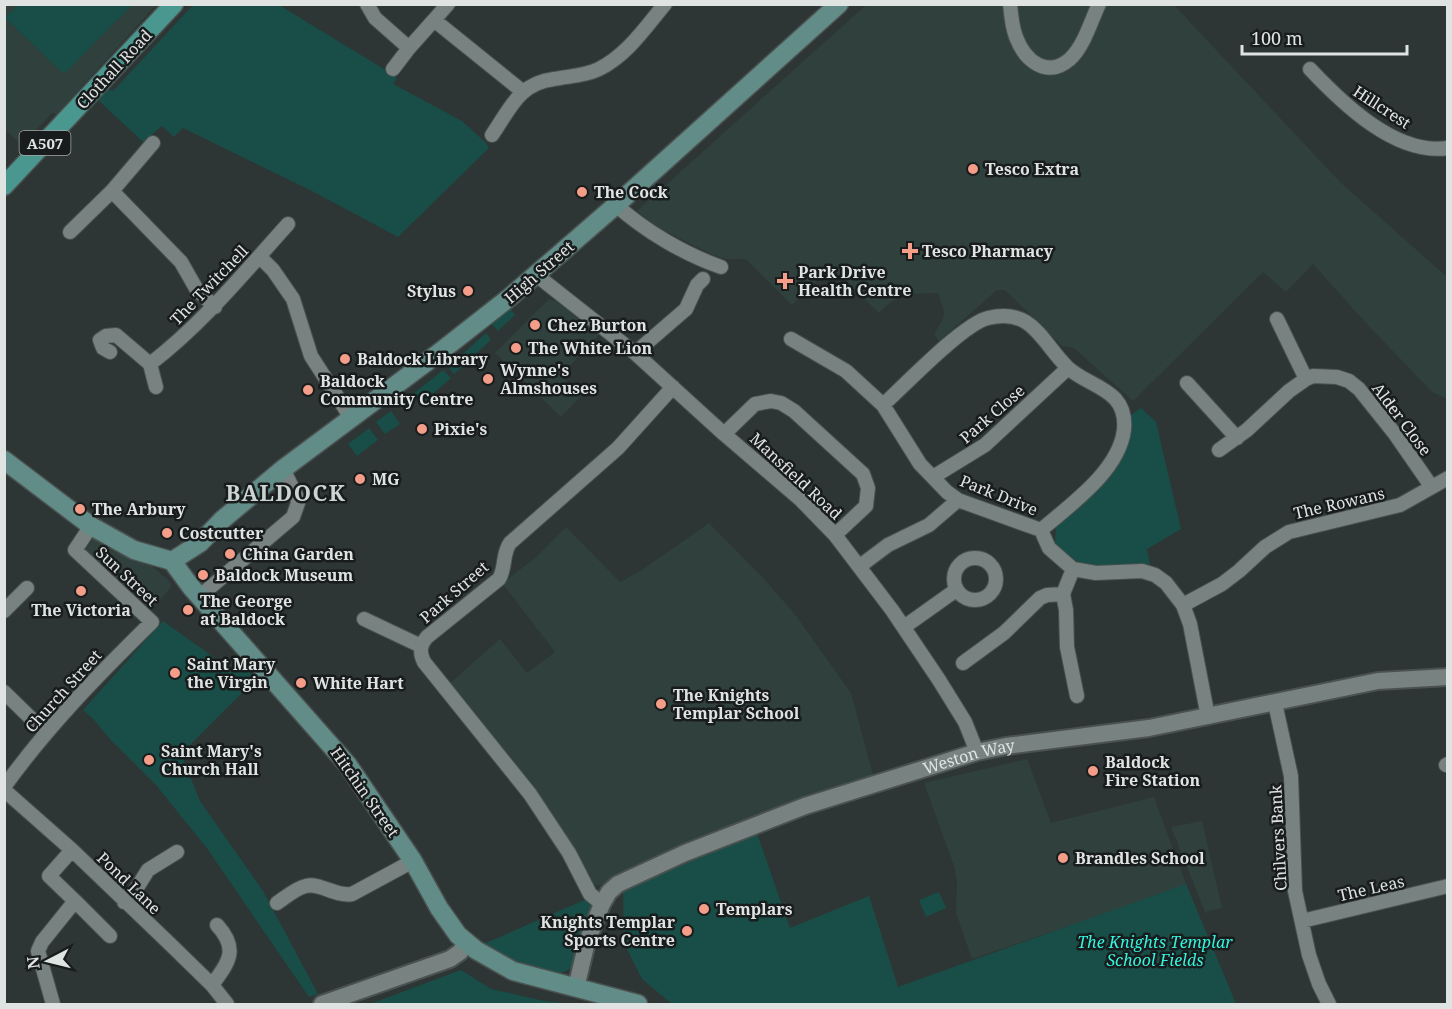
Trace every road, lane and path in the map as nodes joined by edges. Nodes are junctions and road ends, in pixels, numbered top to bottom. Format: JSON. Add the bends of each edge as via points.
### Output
{"nodes":[{"id":1,"x":174,"y":4,"type":"edge"},
{"id":2,"x":367,"y":4,"type":"edge"},
{"id":3,"x":448,"y":4,"type":"edge"},
{"id":4,"x":665,"y":4,"type":"edge"},
{"id":5,"x":839,"y":4,"type":"edge"},
{"id":6,"x":1010,"y":4,"type":"edge"},
{"id":7,"x":1099,"y":4,"type":"edge"},
{"id":8,"x":434,"y":20,"type":"junction"},
{"id":9,"x":409,"y":48,"type":"junction"},
{"id":10,"x":393,"y":69,"type":"dead end"},
{"id":11,"x":1310,"y":69,"type":"dead end"},
{"id":12,"x":522,"y":92,"type":"junction"},
{"id":13,"x":492,"y":135,"type":"dead end"},
{"id":14,"x":153,"y":143,"type":"dead end"},
{"id":15,"x":1448,"y":148,"type":"edge"},
{"id":16,"x":4,"y":186,"type":"edge"},
{"id":17,"x":112,"y":191,"type":"junction"},
{"id":18,"x":616,"y":205,"type":"junction"},
{"id":19,"x":288,"y":224,"type":"dead end"},
{"id":20,"x":70,"y":232,"type":"dead end"},
{"id":21,"x":260,"y":257,"type":"junction"},
{"id":22,"x":721,"y":267,"type":"dead end"},
{"id":23,"x":535,"y":274,"type":"junction"},
{"id":24,"x":703,"y":279,"type":"dead end"},
{"id":25,"x":215,"y":307,"type":"junction"},
{"id":26,"x":1277,"y":319,"type":"dead end"},
{"id":27,"x":791,"y":339,"type":"dead end"},
{"id":28,"x":110,"y":352,"type":"dead end"},
{"id":29,"x":635,"y":353,"type":"junction"},
{"id":30,"x":150,"y":364,"type":"junction"},
{"id":31,"x":1068,"y":368,"type":"junction"},
{"id":32,"x":1306,"y":379,"type":"junction"},
{"id":33,"x":1187,"y":383,"type":"dead end"},
{"id":34,"x":156,"y":387,"type":"dead end"},
{"id":35,"x":673,"y":387,"type":"junction"},
{"id":36,"x":883,"y":405,"type":"junction"},
{"id":37,"x":351,"y":418,"type":"junction"},
{"id":38,"x":724,"y":434,"type":"junction"},
{"id":39,"x":1237,"y":438,"type":"junction"},
{"id":40,"x":1219,"y":450,"type":"dead end"},
{"id":41,"x":4,"y":460,"type":"edge"},
{"id":42,"x":283,"y":469,"type":"junction"},
{"id":43,"x":933,"y":477,"type":"junction"},
{"id":44,"x":1448,"y":478,"type":"edge"},
{"id":45,"x":1431,"y":486,"type":"junction"},
{"id":46,"x":958,"y":500,"type":"junction"},
{"id":47,"x":91,"y":526,"type":"junction"},
{"id":48,"x":1041,"y":530,"type":"junction"},
{"id":49,"x":835,"y":535,"type":"junction"},
{"id":50,"x":172,"y":561,"type":"junction"},
{"id":51,"x":860,"y":566,"type":"junction"},
{"id":52,"x":1072,"y":569,"type":"junction"},
{"id":53,"x":27,"y":588,"type":"dead end"},
{"id":54,"x":956,"y":590,"type":"dead end"},
{"id":55,"x":1064,"y":594,"type":"junction"},
{"id":56,"x":200,"y":596,"type":"junction"},
{"id":57,"x":1184,"y":605,"type":"junction"},
{"id":58,"x":4,"y":611,"type":"edge"},
{"id":59,"x":364,"y":619,"type":"dead end"},
{"id":60,"x":152,"y":622,"type":"joint"},
{"id":61,"x":904,"y":627,"type":"junction"},
{"id":62,"x":421,"y":646,"type":"junction"},
{"id":63,"x":963,"y":663,"type":"dead end"},
{"id":64,"x":1448,"y":677,"type":"edge"},
{"id":65,"x":4,"y":692,"type":"edge"},
{"id":66,"x":1077,"y":696,"type":"dead end"},
{"id":67,"x":1275,"y":703,"type":"junction"},
{"id":68,"x":1208,"y":717,"type":"junction"},
{"id":69,"x":46,"y":733,"type":"junction"},
{"id":70,"x":977,"y":752,"type":"junction"},
{"id":71,"x":4,"y":789,"type":"edge"},
{"id":72,"x":72,"y":850,"type":"junction"},
{"id":73,"x":177,"y":852,"type":"dead end"},
{"id":74,"x":413,"y":861,"type":"junction"},
{"id":75,"x":1448,"y":886,"type":"edge"},
{"id":76,"x":75,"y":901,"type":"junction"},
{"id":77,"x":124,"y":902,"type":"junction"},
{"id":78,"x":277,"y":903,"type":"dead end"},
{"id":79,"x":602,"y":904,"type":"junction"},
{"id":80,"x":1302,"y":921,"type":"junction"},
{"id":81,"x":217,"y":925,"type":"dead end"},
{"id":82,"x":110,"y":936,"type":"dead end"},
{"id":83,"x":466,"y":943,"type":"junction"},
{"id":84,"x":212,"y":985,"type":"junction"},
{"id":85,"x":576,"y":988,"type":"junction"},
{"id":86,"x":53,"y":1005,"type":"edge"},
{"id":87,"x":227,"y":1005,"type":"edge"},
{"id":88,"x":322,"y":1005,"type":"edge"},
{"id":89,"x":638,"y":1005,"type":"edge"},
{"id":90,"x":1329,"y":1005,"type":"edge"}],
"edges":[{"from":1,"to":16,"type":"main road","name":"Clothall Road","number":"A507"},
{"from":2,"to":9,"type":"street","via":[[375,18]]},
{"from":3,"to":8,"type":"street"},
{"from":4,"to":12,"type":"street","via":[[626,50],[607,65],[586,74],[541,81]]},
{"from":5,"to":18,"type":"main road","name":"High Street"},
{"from":6,"to":7,"type":"street","via":[[1021,48],[1034,64],[1048,67],[1071,58]]},
{"from":8,"to":9,"type":"street"},
{"from":8,"to":12,"type":"street"},
{"from":9,"to":10,"type":"street"},
{"from":11,"to":15,"type":"street","name":"Hillcrest","via":[[1344,104],[1386,133],[1420,147]]},
{"from":12,"to":13,"type":"street"},
{"from":14,"to":17,"type":"street"},
{"from":17,"to":20,"type":"street"},
{"from":17,"to":25,"type":"street","via":[[181,262],[201,296]]},
{"from":18,"to":22,"type":"street","via":[[659,236]]},
{"from":18,"to":23,"type":"main road","name":"High Street"},
{"from":19,"to":21,"type":"street","name":"The Twitchell"},
{"from":21,"to":25,"type":"street","name":"The Twitchell"},
{"from":21,"to":37,"type":"street","via":[[293,299],[311,356]]},
{"from":23,"to":29,"type":"street","name":"Mansfield Road"},
{"from":23,"to":37,"type":"main road","name":"High Street"},
{"from":24,"to":29,"type":"street","via":[[686,309]]},
{"from":25,"to":30,"type":"street","name":"The Twitchell"},
{"from":26,"to":32,"type":"street"},
{"from":27,"to":36,"type":"street","name":"Park Drive","via":[[846,371]]},
{"from":28,"to":30,"type":"street","via":[[100,340],[116,335]]},
{"from":29,"to":35,"type":"street","name":"Mansfield Road"},
{"from":30,"to":34,"type":"street"},
{"from":31,"to":36,"type":"street","via":[[1031,325],[1014,316],[998,316],[976,322]]},
{"from":31,"to":43,"type":"street","name":"Park Close","via":[[985,445]]},
{"from":31,"to":48,"type":"street","via":[[1112,395],[1123,411],[1122,436],[1116,456],[1090,488]]},
{"from":32,"to":39,"type":"street"},
{"from":32,"to":45,"type":"street","name":"Alder Close","via":[[1337,377],[1359,389]]},
{"from":33,"to":39,"type":"street"},
{"from":35,"to":38,"type":"street","name":"Mansfield Road"},
{"from":35,"to":62,"type":"street","name":"Park Street","via":[[618,447],[510,543],[499,579]]},
{"from":36,"to":43,"type":"street","name":"Park Drive","via":[[920,464]]},
{"from":37,"to":42,"type":"main road","name":"High Street"},
{"from":38,"to":49,"type":"street","name":"Mansfield Road","via":[[801,500]]},
{"from":38,"to":49,"type":"street","via":[[755,404],[781,403],[858,467],[867,481],[866,506]]},
{"from":39,"to":40,"type":"street"},
{"from":41,"to":47,"type":"main road"},
{"from":42,"to":50,"type":"main road","name":"High Street","via":[[200,543]]},
{"from":42,"to":56,"type":"street","via":[[297,496],[293,517]]},
{"from":43,"to":46,"type":"street","name":"Park Drive"},
{"from":44,"to":45,"type":"street","name":"The Rowans"},
{"from":45,"to":57,"type":"street","name":"The Rowans","via":[[1400,505],[1289,532],[1222,584]]},
{"from":46,"to":48,"type":"street","name":"Park Drive"},
{"from":46,"to":51,"type":"street","via":[[929,525],[888,545]]},
{"from":47,"to":50,"type":"main road","via":[[134,550]]},
{"from":47,"to":60,"type":"street","name":"Sun Street","via":[[75,550]]},
{"from":48,"to":52,"type":"street","name":"Park Drive","via":[[1049,548]]},
{"from":49,"to":51,"type":"street","name":"Mansfield Road"},
{"from":50,"to":56,"type":"main road","name":"Hitchin Street"},
{"from":51,"to":61,"type":"street","name":"Mansfield Road"},
{"from":52,"to":55,"type":"street"},
{"from":52,"to":57,"type":"street","via":[[1149,573],[1166,583]]},
{"from":53,"to":58,"type":"street"},
{"from":54,"to":61,"type":"street"},
{"from":55,"to":63,"type":"street","via":[[1040,598],[1004,633]]},
{"from":55,"to":66,"type":"street","via":[[1067,647]]},
{"from":56,"to":74,"type":"main road","name":"Hitchin Street","via":[[335,749]]},
{"from":57,"to":68,"type":"street"},
{"from":59,"to":62,"type":"street"},
{"from":60,"to":69,"type":"street","name":"Church Street"},
{"from":61,"to":70,"type":"street","name":"Mansfield Road","via":[[965,722]]},
{"from":62,"to":79,"type":"street","name":"Park Street","via":[[423,662],[530,794],[569,853],[590,894]]},
{"from":64,"to":67,"type":"street","name":"Weston Way","via":[[1378,681]]},
{"from":65,"to":69,"type":"street"},
{"from":67,"to":68,"type":"street","name":"Weston Way"},
{"from":67,"to":80,"type":"street","name":"Chilvers Bank","via":[[1291,776],[1293,866]]},
{"from":68,"to":70,"type":"street","name":"Weston Way"},
{"from":69,"to":71,"type":"street","name":"Church Street"},
{"from":70,"to":79,"type":"street","name":"Weston Way","via":[[805,806],[685,854],[618,884]]},
{"from":71,"to":72,"type":"street","name":"Pond Lane"},
{"from":72,"to":76,"type":"street","via":[[49,876]]},
{"from":72,"to":77,"type":"street","name":"Pond Lane"},
{"from":73,"to":77,"type":"street","via":[[148,870]]},
{"from":74,"to":78,"type":"street","via":[[352,894],[344,896],[312,885]]},
{"from":74,"to":83,"type":"main road","name":"Hitchin Street","via":[[448,923]]},
{"from":75,"to":80,"type":"street","name":"The Leas"},
{"from":76,"to":82,"type":"street"},
{"from":76,"to":86,"type":"street","via":[[38,951]]},
{"from":77,"to":84,"type":"street","name":"Pond Lane"},
{"from":79,"to":85,"type":"street","name":"Weston Way","via":[[587,942]]},
{"from":80,"to":90,"type":"street","name":"Chilvers Bank","via":[[1319,984]]},
{"from":81,"to":84,"type":"street","via":[[227,936],[231,950]]},
{"from":83,"to":85,"type":"main road","name":"Hitchin Street","via":[[513,971]]},
{"from":83,"to":88,"type":"street","via":[[450,959]]},
{"from":84,"to":87,"type":"street","name":"Pond Lane"},
{"from":85,"to":89,"type":"main road","name":"Hitchin Street"}]}
